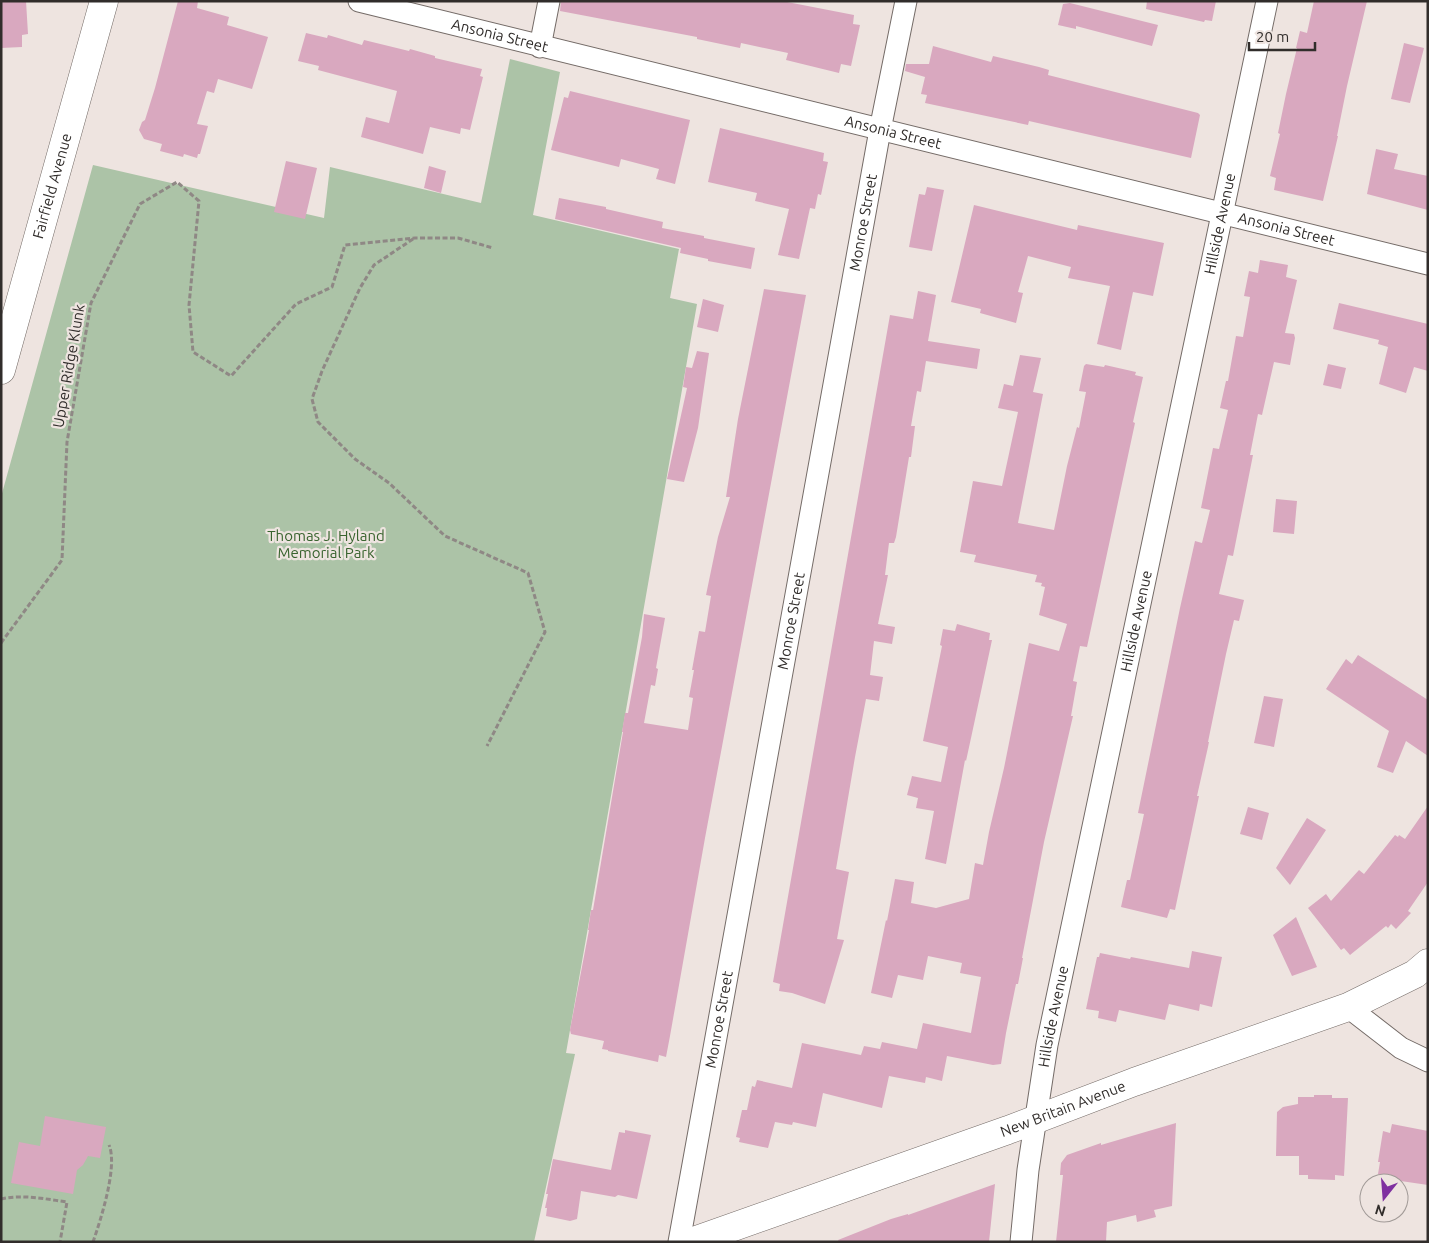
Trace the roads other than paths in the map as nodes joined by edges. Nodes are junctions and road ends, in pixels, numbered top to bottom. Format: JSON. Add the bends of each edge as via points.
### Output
{"nodes":[{"id":1,"x":104,"y":1,"type":"edge"},
{"id":2,"x":359,"y":1,"type":"edge"},
{"id":3,"x":550,"y":1,"type":"edge"},
{"id":4,"x":906,"y":1,"type":"edge"},
{"id":5,"x":1267,"y":1,"type":"edge"},
{"id":6,"x":540,"y":47,"type":"junction"},
{"id":7,"x":880,"y":130,"type":"junction"},
{"id":8,"x":1222,"y":214,"type":"junction"},
{"id":9,"x":1428,"y":264,"type":"edge"},
{"id":10,"x":6,"y":339,"type":"edge"},
{"id":11,"x":1,"y":370,"type":"edge"},
{"id":12,"x":1428,"y":963,"type":"edge"},
{"id":13,"x":1348,"y":1007,"type":"junction"},
{"id":14,"x":1428,"y":1061,"type":"edge"},
{"id":15,"x":1035,"y":1121,"type":"junction"},
{"id":16,"x":679,"y":1242,"type":"edge"},
{"id":17,"x":691,"y":1242,"type":"edge"},
{"id":18,"x":1020,"y":1242,"type":"edge"}],
"edges":[{"from":1,"to":10,"type":"main road","name":"Fairfield Avenue"},
{"from":2,"to":6,"type":"street","name":"Ansonia Street"},
{"from":3,"to":6,"type":"street"},
{"from":4,"to":7,"type":"street","name":"Monroe Street"},
{"from":5,"to":8,"type":"street","name":"Hillside Avenue"},
{"from":6,"to":7,"type":"street","name":"Ansonia Street"},
{"from":7,"to":8,"type":"street","name":"Ansonia Street"},
{"from":7,"to":16,"type":"street","name":"Monroe Street"},
{"from":8,"to":9,"type":"street","name":"Ansonia Street"},
{"from":8,"to":15,"type":"street","name":"Hillside Avenue","via":[[1049,1035]]},
{"from":10,"to":11,"type":"main road","name":"Fairfield Avenue"},
{"from":12,"to":13,"type":"main road","name":"New Britain Avenue","via":[[1414,974]]},
{"from":13,"to":14,"type":"street","via":[[1401,1048]]},
{"from":13,"to":15,"type":"main road","name":"New Britain Avenue","via":[[1134,1082]]},
{"from":15,"to":17,"type":"main road","name":"New Britain Avenue"},
{"from":15,"to":18,"type":"street","name":"Hillside Avenue"}]}
